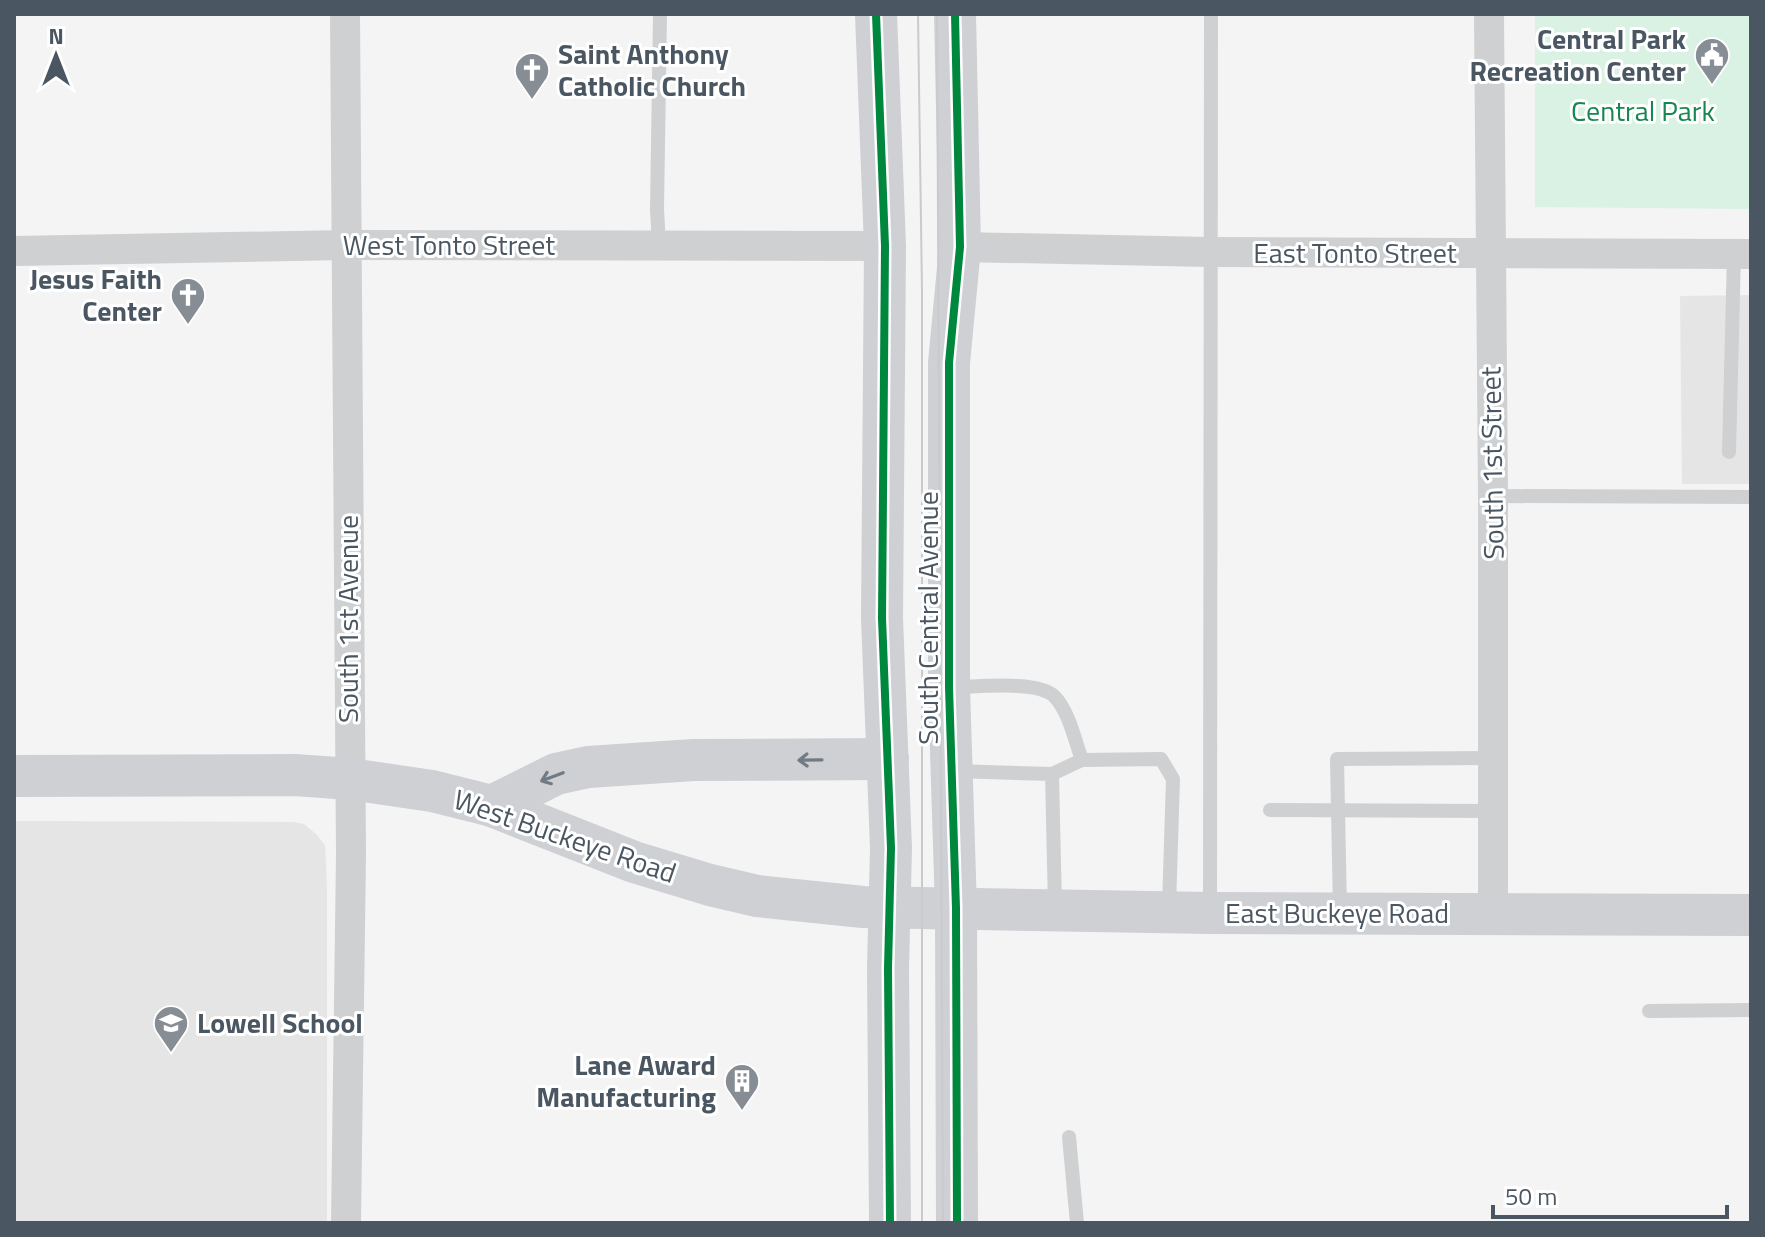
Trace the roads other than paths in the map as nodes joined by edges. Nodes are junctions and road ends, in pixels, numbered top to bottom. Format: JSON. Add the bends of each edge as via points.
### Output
{"nodes":[{"id":1,"x":345,"y":14,"type":"edge"},
{"id":2,"x":660,"y":14,"type":"edge"},
{"id":3,"x":876,"y":14,"type":"edge"},
{"id":4,"x":955,"y":14,"type":"edge"},
{"id":5,"x":1211,"y":14,"type":"edge"},
{"id":6,"x":1489,"y":14,"type":"edge"},
{"id":7,"x":346,"y":245,"type":"junction"},
{"id":8,"x":659,"y":246,"type":"junction"},
{"id":9,"x":885,"y":246,"type":"junction"},
{"id":10,"x":960,"y":247,"type":"junction"},
{"id":11,"x":14,"y":251,"type":"edge"},
{"id":12,"x":1210,"y":252,"type":"junction"},
{"id":13,"x":1490,"y":254,"type":"junction"},
{"id":14,"x":1743,"y":254,"type":"edge"},
{"id":15,"x":1729,"y":452,"type":"dead end"},
{"id":16,"x":1493,"y":496,"type":"junction"},
{"id":17,"x":1751,"y":497,"type":"edge"},
{"id":18,"x":949,"y":687,"type":"junction"},
{"id":19,"x":1493,"y":758,"type":"junction"},
{"id":20,"x":888,"y":759,"type":"junction"},
{"id":21,"x":1082,"y":760,"type":"junction"},
{"id":22,"x":950,"y":771,"type":"junction"},
{"id":23,"x":1052,"y":774,"type":"junction"},
{"id":24,"x":14,"y":776,"type":"edge"},
{"id":25,"x":350,"y":779,"type":"junction"},
{"id":26,"x":492,"y":806,"type":"junction"},
{"id":27,"x":1270,"y":810,"type":"dead end"},
{"id":28,"x":1338,"y":811,"type":"junction"},
{"id":29,"x":1493,"y":811,"type":"junction"},
{"id":30,"x":923,"y":908,"type":"junction"},
{"id":31,"x":1055,"y":910,"type":"junction"},
{"id":32,"x":1169,"y":912,"type":"junction"},
{"id":33,"x":1493,"y":912,"type":"junction"},
{"id":34,"x":1210,"y":913,"type":"junction"},
{"id":35,"x":1340,"y":913,"type":"junction"},
{"id":36,"x":1751,"y":915,"type":"edge"},
{"id":37,"x":1751,"y":1010,"type":"edge"},
{"id":38,"x":1649,"y":1011,"type":"dead end"},
{"id":39,"x":1069,"y":1137,"type":"dead end"},
{"id":40,"x":346,"y":1223,"type":"edge"},
{"id":41,"x":890,"y":1223,"type":"edge"},
{"id":42,"x":957,"y":1223,"type":"edge"},
{"id":43,"x":1077,"y":1223,"type":"edge"}],
"edges":[{"from":1,"to":7,"type":"street","name":"South 1st Avenue"},
{"from":2,"to":8,"type":"lane"},
{"from":3,"to":9,"type":"main road","name":"South Central Avenue"},
{"from":4,"to":10,"type":"main road","name":"South Central Avenue"},
{"from":5,"to":12,"type":"lane"},
{"from":6,"to":13,"type":"street","name":"South 1st Street"},
{"from":7,"to":8,"type":"street","name":"West Tonto Street"},
{"from":7,"to":11,"type":"street","name":"West Tonto Street"},
{"from":7,"to":25,"type":"street","name":"South 1st Avenue"},
{"from":8,"to":9,"type":"street","name":"West Tonto Street"},
{"from":9,"to":20,"type":"main road","name":"South Central Avenue","via":[[882,618]]},
{"from":10,"to":12,"type":"street","name":"East Tonto Street"},
{"from":10,"to":18,"type":"main road","name":"South Central Avenue","via":[[949,363]]},
{"from":12,"to":13,"type":"street","name":"East Tonto Street"},
{"from":12,"to":34,"type":"lane"},
{"from":13,"to":14,"type":"street","name":"East Tonto Street"},
{"from":13,"to":16,"type":"street","name":"South 1st Street"},
{"from":14,"to":15,"type":"lane"},
{"from":16,"to":17,"type":"lane"},
{"from":16,"to":19,"type":"street","name":"South 1st Street"},
{"from":18,"to":21,"type":"lane","via":[[1035,687],[1054,695]]},
{"from":18,"to":22,"type":"main road","name":"South Central Avenue"},
{"from":19,"to":28,"type":"lane","via":[[1337,759]]},
{"from":19,"to":29,"type":"street","name":"South 1st Street"},
{"from":20,"to":26,"type":"main road","one_way":true,"via":[[694,760],[588,767],[556,774]]},
{"from":20,"to":30,"type":"main road","name":"South Central Avenue"},
{"from":21,"to":23,"type":"lane"},
{"from":21,"to":32,"type":"lane","via":[[1161,759],[1168,767],[1173,779]]},
{"from":22,"to":23,"type":"lane"},
{"from":22,"to":30,"type":"main road","name":"South Central Avenue"},
{"from":23,"to":31,"type":"lane"},
{"from":24,"to":25,"type":"main road","name":"West Buckeye Road"},
{"from":25,"to":26,"type":"main road","name":"West Buckeye Road"},
{"from":25,"to":40,"type":"street","name":"South 1st Avenue"},
{"from":26,"to":30,"type":"main road","name":"West Buckeye Road","via":[[634,862],[710,885],[805,902]]},
{"from":27,"to":28,"type":"lane"},
{"from":28,"to":29,"type":"lane"},
{"from":28,"to":35,"type":"lane"},
{"from":29,"to":33,"type":"street","name":"South 1st Street"},
{"from":30,"to":31,"type":"main road","name":"East Buckeye Road"},
{"from":30,"to":41,"type":"main road","name":"South Central Avenue","via":[[888,968]]},
{"from":30,"to":42,"type":"main road","name":"South Central Avenue"},
{"from":31,"to":32,"type":"main road","name":"East Buckeye Road"},
{"from":32,"to":34,"type":"main road","name":"East Buckeye Road"},
{"from":33,"to":35,"type":"main road","name":"East Buckeye Road"},
{"from":33,"to":36,"type":"main road","name":"East Buckeye Road"},
{"from":34,"to":35,"type":"main road","name":"East Buckeye Road"},
{"from":37,"to":38,"type":"lane"},
{"from":39,"to":43,"type":"lane"}]}
